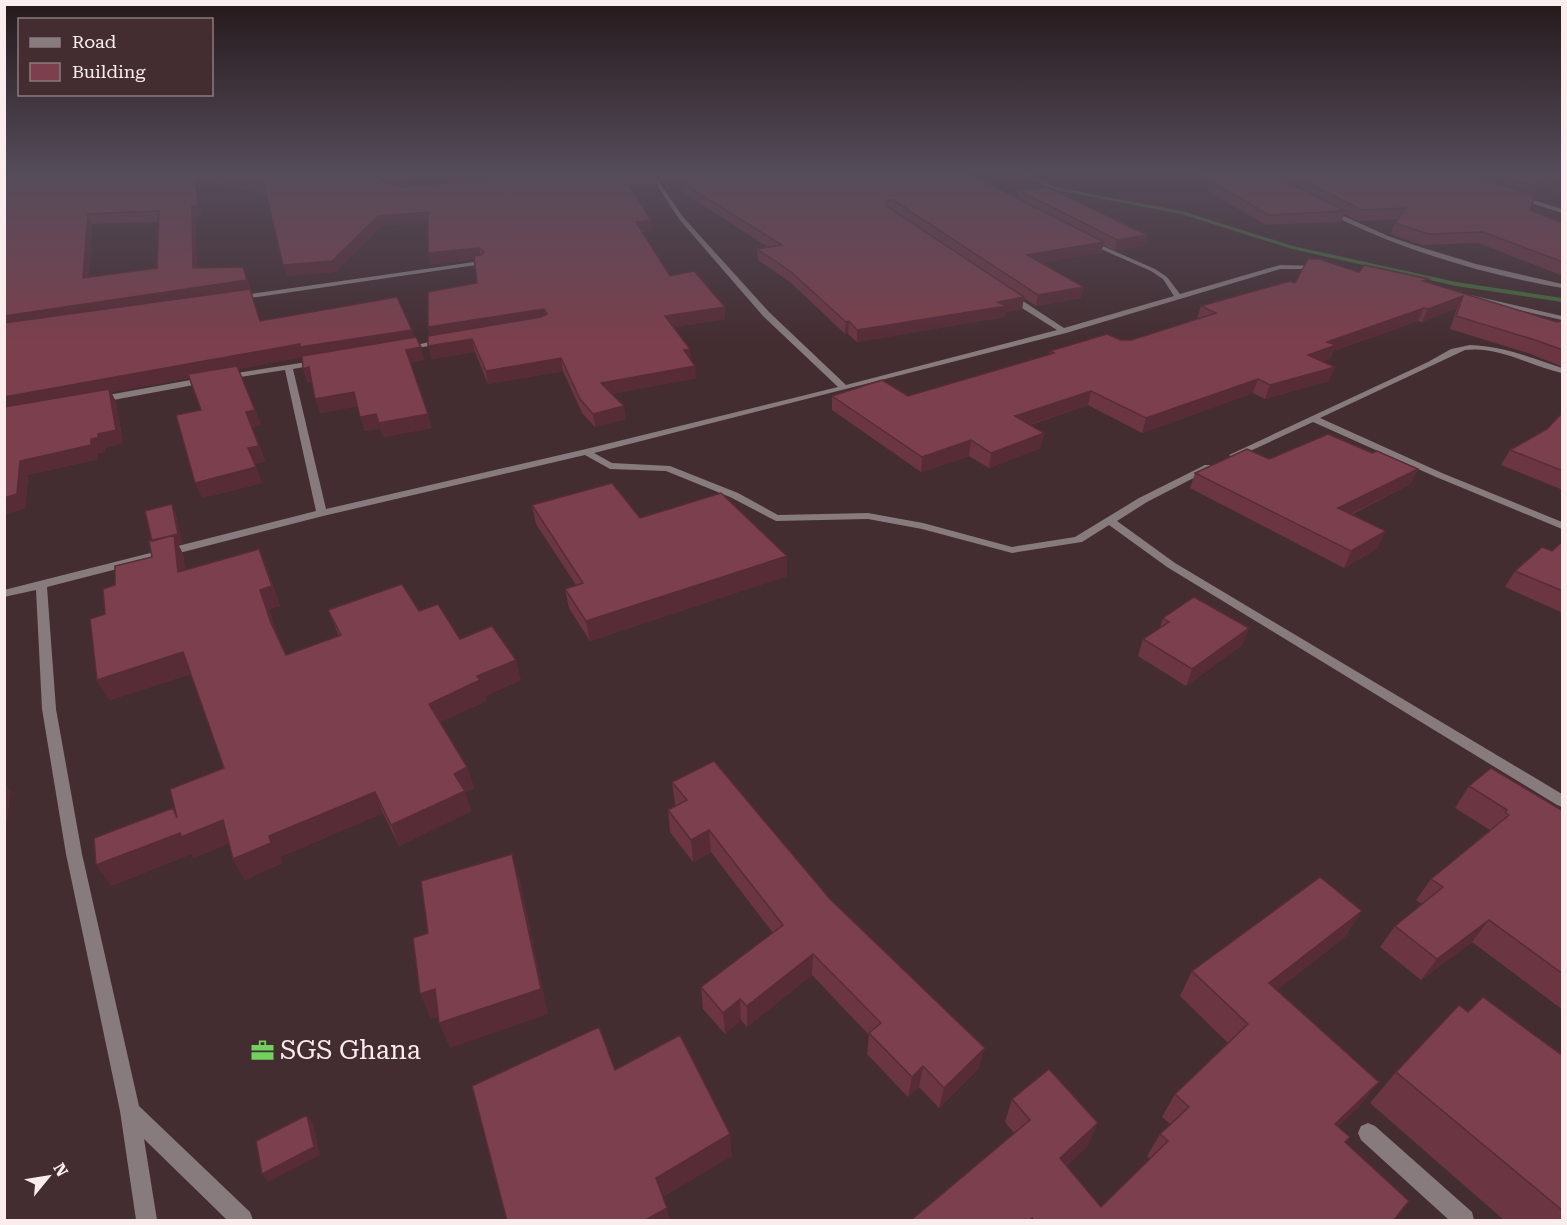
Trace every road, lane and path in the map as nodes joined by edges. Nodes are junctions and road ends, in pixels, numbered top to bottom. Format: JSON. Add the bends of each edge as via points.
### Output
{"nodes":[{"id":1,"x":692,"y":230,"type":"edge"},
{"id":2,"x":1371,"y":230,"type":"edge"},
{"id":3,"x":1082,"y":238,"type":"edge"},
{"id":4,"x":482,"y":263,"type":"edge"},
{"id":5,"x":1330,"y":268,"type":"edge"},
{"id":6,"x":1563,"y":286,"type":"edge"},
{"id":7,"x":1001,"y":291,"type":"edge"},
{"id":8,"x":1449,"y":291,"type":"edge"},
{"id":9,"x":1178,"y":296,"type":"junction"},
{"id":10,"x":227,"y":299,"type":"edge"},
{"id":11,"x":1563,"y":318,"type":"edge"},
{"id":12,"x":1064,"y":331,"type":"junction"},
{"id":13,"x":450,"y":340,"type":"edge"},
{"id":14,"x":392,"y":350,"type":"edge"},
{"id":15,"x":323,"y":361,"type":"edge"},
{"id":16,"x":288,"y":367,"type":"junction"},
{"id":17,"x":1563,"y":371,"type":"edge"},
{"id":18,"x":844,"y":388,"type":"junction"},
{"id":19,"x":86,"y":402,"type":"edge"},
{"id":20,"x":1314,"y":419,"type":"junction"},
{"id":21,"x":586,"y":452,"type":"junction"},
{"id":22,"x":322,"y":513,"type":"junction"},
{"id":23,"x":1109,"y":520,"type":"junction"},
{"id":24,"x":1563,"y":526,"type":"edge"},
{"id":25,"x":41,"y":584,"type":"junction"},
{"id":26,"x":4,"y":594,"type":"edge"},
{"id":27,"x":1563,"y":801,"type":"edge"},
{"id":28,"x":129,"y":1111,"type":"junction"},
{"id":29,"x":1368,"y":1133,"type":"dead end"},
{"id":30,"x":146,"y":1221,"type":"edge"},
{"id":31,"x":242,"y":1221,"type":"edge"},
{"id":32,"x":1464,"y":1221,"type":"edge"}],
"edges":[{"from":1,"to":18,"type":"street","via":[[766,314]]},
{"from":2,"to":6,"type":"street","via":[[1445,257]]},
{"from":3,"to":9,"type":"street","via":[[1153,270],[1165,278]]},
{"from":4,"to":10,"type":"street"},
{"from":5,"to":9,"type":"street","via":[[1280,267]]},
{"from":7,"to":12,"type":"street"},
{"from":8,"to":11,"type":"street"},
{"from":9,"to":12,"type":"street"},
{"from":12,"to":18,"type":"street"},
{"from":13,"to":14,"type":"street"},
{"from":15,"to":16,"type":"street"},
{"from":16,"to":19,"type":"street"},
{"from":16,"to":22,"type":"street"},
{"from":17,"to":20,"type":"street","via":[[1503,352],[1470,347],[1448,352],[1431,364]]},
{"from":18,"to":21,"type":"street"},
{"from":20,"to":23,"type":"street"},
{"from":20,"to":24,"type":"street"},
{"from":21,"to":22,"type":"street"},
{"from":21,"to":23,"type":"street","via":[[609,466],[667,468],[734,495],[776,518],[868,516],[1012,550],[1077,540]]},
{"from":22,"to":25,"type":"street"},
{"from":23,"to":27,"type":"street","via":[[1171,565]]},
{"from":25,"to":26,"type":"street"},
{"from":25,"to":28,"type":"street","via":[[49,709],[74,854]]},
{"from":28,"to":30,"type":"street"},
{"from":28,"to":31,"type":"street"},
{"from":29,"to":32,"type":"street"}]}
